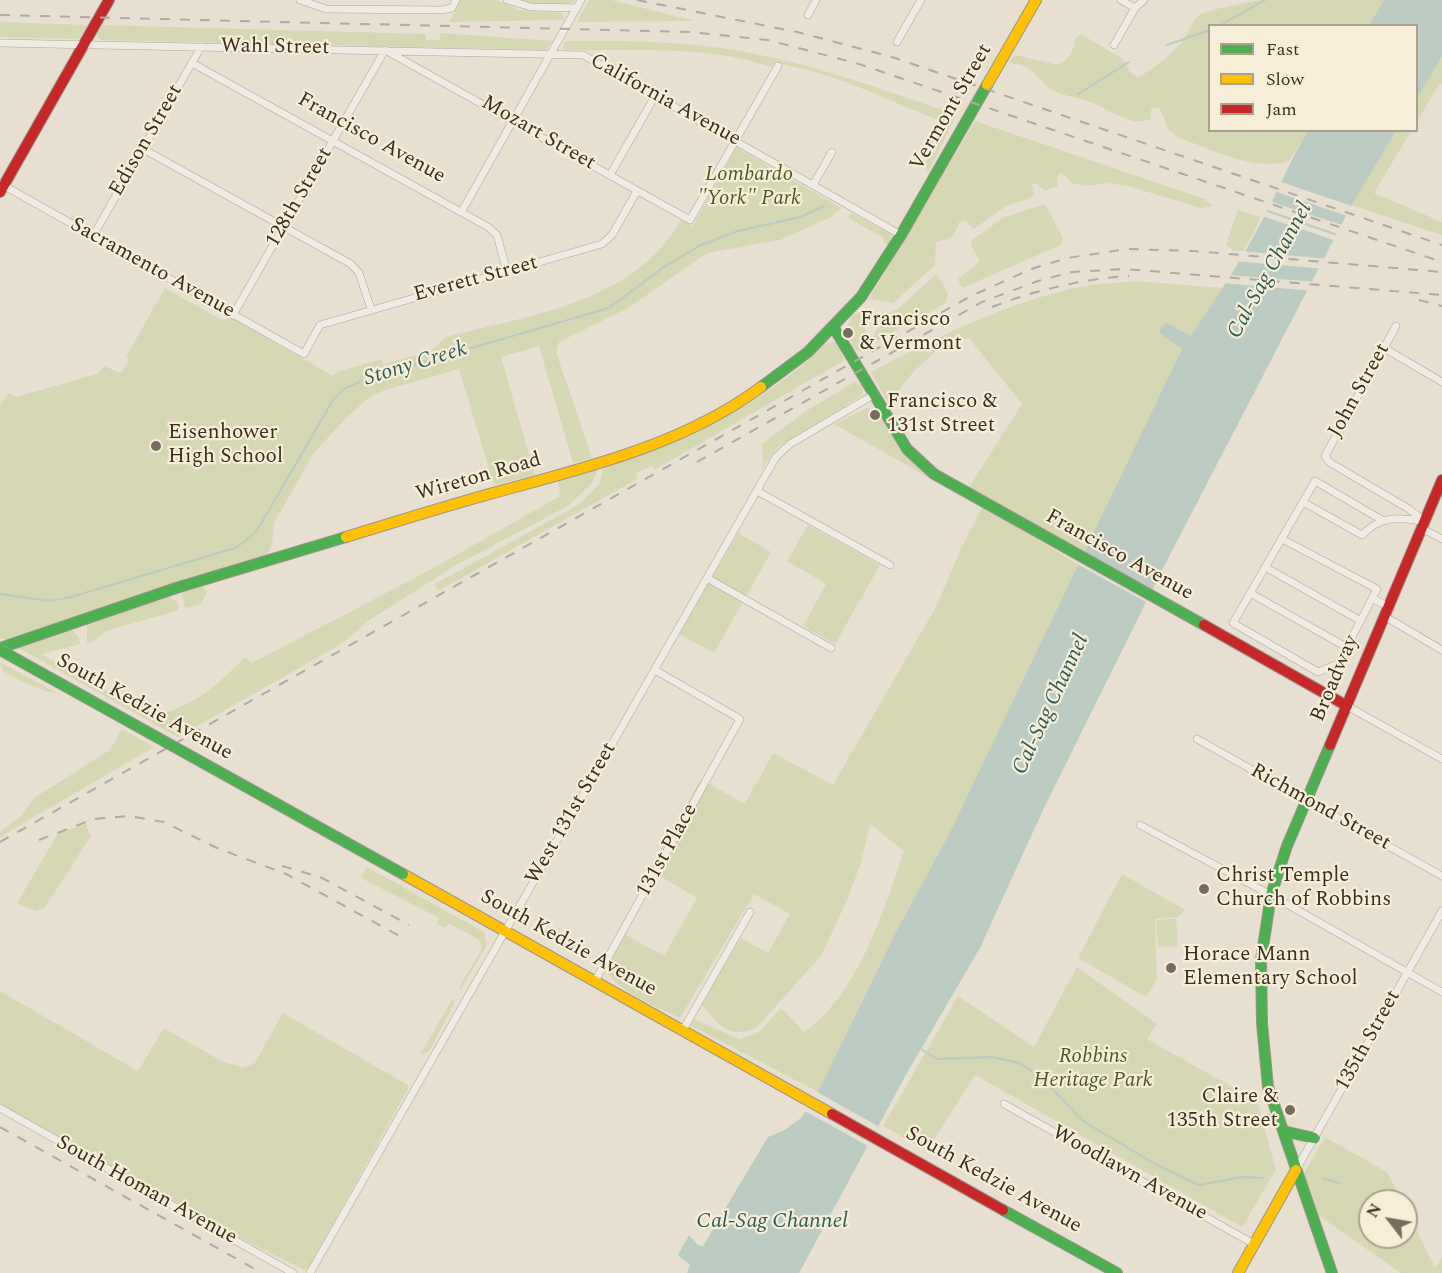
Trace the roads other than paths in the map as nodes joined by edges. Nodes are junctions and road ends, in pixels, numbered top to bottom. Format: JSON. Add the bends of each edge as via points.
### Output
{"nodes":[{"id":1,"x":300,"y":0,"type":"edge"},
{"id":2,"x":456,"y":0,"type":"edge"},
{"id":3,"x":507,"y":0,"type":"edge"},
{"id":4,"x":581,"y":0,"type":"edge"},
{"id":5,"x":816,"y":0,"type":"edge"},
{"id":6,"x":921,"y":0,"type":"edge"},
{"id":7,"x":1036,"y":0,"type":"edge"},
{"id":8,"x":1121,"y":0,"type":"edge"},
{"id":9,"x":1144,"y":0,"type":"edge"},
{"id":10,"x":106,"y":1,"type":"edge"},
{"id":11,"x":577,"y":8,"type":"junction"},
{"id":12,"x":1135,"y":8,"type":"junction"},
{"id":13,"x":808,"y":15,"type":"dead end"},
{"id":14,"x":897,"y":42,"type":"dead end"},
{"id":15,"x":0,"y":43,"type":"edge"},
{"id":16,"x":84,"y":45,"type":"junction"},
{"id":17,"x":1114,"y":45,"type":"dead end"},
{"id":18,"x":201,"y":47,"type":"junction"},
{"id":19,"x":385,"y":50,"type":"junction"},
{"id":20,"x":550,"y":55,"type":"junction"},
{"id":21,"x":192,"y":63,"type":"junction"},
{"id":22,"x":778,"y":66,"type":"dead end"},
{"id":23,"x":655,"y":96,"type":"junction"},
{"id":24,"x":513,"y":120,"type":"junction"},
{"id":25,"x":333,"y":140,"type":"junction"},
{"id":26,"x":735,"y":140,"type":"junction"},
{"id":27,"x":143,"y":148,"type":"junction"},
{"id":28,"x":832,"y":152,"type":"dead end"},
{"id":29,"x":610,"y":175,"type":"junction"},
{"id":30,"x":813,"y":185,"type":"junction"},
{"id":31,"x":1,"y":187,"type":"edge"},
{"id":32,"x":637,"y":191,"type":"junction"},
{"id":33,"x":462,"y":211,"type":"junction"},
{"id":34,"x":283,"y":227,"type":"junction"},
{"id":35,"x":901,"y":235,"type":"junction"},
{"id":36,"x":93,"y":236,"type":"junction"},
{"id":37,"x":507,"y":272,"type":"junction"},
{"id":38,"x":371,"y":309,"type":"junction"},
{"id":39,"x":233,"y":315,"type":"junction"},
{"id":40,"x":1396,"y":326,"type":"dead end"},
{"id":41,"x":834,"y":328,"type":"junction"},
{"id":42,"x":1384,"y":348,"type":"junction"},
{"id":43,"x":304,"y":354,"type":"joint"},
{"id":44,"x":1442,"y":382,"type":"edge"},
{"id":45,"x":875,"y":394,"type":"junction"},
{"id":46,"x":1442,"y":480,"type":"edge"},
{"id":47,"x":757,"y":491,"type":"junction"},
{"id":48,"x":1303,"y":502,"type":"junction"},
{"id":49,"x":1382,"y":520,"type":"junction"},
{"id":50,"x":1422,"y":524,"type":"junction"},
{"id":51,"x":1282,"y":538,"type":"junction"},
{"id":52,"x":1442,"y":539,"type":"edge"},
{"id":53,"x":890,"y":565,"type":"dead end"},
{"id":54,"x":1265,"y":567,"type":"junction"},
{"id":55,"x":707,"y":578,"type":"junction"},
{"id":56,"x":1250,"y":593,"type":"junction"},
{"id":57,"x":1373,"y":599,"type":"junction"},
{"id":58,"x":1386,"y":611,"type":"junction"},
{"id":59,"x":1361,"y":621,"type":"junction"},
{"id":60,"x":831,"y":648,"type":"dead end"},
{"id":61,"x":1348,"y":648,"type":"junction"},
{"id":62,"x":0,"y":649,"type":"edge"},
{"id":63,"x":1442,"y":650,"type":"edge"},
{"id":64,"x":655,"y":670,"type":"junction"},
{"id":65,"x":1347,"y":706,"type":"junction"},
{"id":66,"x":1197,"y":739,"type":"dead end"},
{"id":67,"x":1442,"y":759,"type":"edge"},
{"id":68,"x":1305,"y":800,"type":"junction"},
{"id":69,"x":1140,"y":825,"type":"dead end"},
{"id":70,"x":1442,"y":876,"type":"edge"},
{"id":71,"x":1271,"y":895,"type":"junction"},
{"id":72,"x":1442,"y":911,"type":"edge"},
{"id":73,"x":750,"y":912,"type":"dead end"},
{"id":74,"x":505,"y":931,"type":"junction"},
{"id":75,"x":1407,"y":972,"type":"junction"},
{"id":76,"x":595,"y":981,"type":"junction"},
{"id":77,"x":1442,"y":992,"type":"edge"},
{"id":78,"x":683,"y":1030,"type":"junction"},
{"id":79,"x":1004,"y":1104,"type":"dead end"},
{"id":80,"x":0,"y":1108,"type":"edge"},
{"id":81,"x":1283,"y":1131,"type":"junction"},
{"id":82,"x":1314,"y":1138,"type":"junction"},
{"id":83,"x":1296,"y":1170,"type":"junction"},
{"id":84,"x":1305,"y":1194,"type":"junction"},
{"id":85,"x":1277,"y":1204,"type":"junction"},
{"id":86,"x":1254,"y":1244,"type":"junction"},
{"id":87,"x":292,"y":1273,"type":"edge"},
{"id":88,"x":310,"y":1273,"type":"edge"},
{"id":89,"x":1117,"y":1273,"type":"edge"},
{"id":90,"x":1238,"y":1273,"type":"edge"},
{"id":91,"x":1332,"y":1273,"type":"edge"}],
"edges":[{"from":1,"to":2,"type":"street","via":[[326,9],[449,10]]},
{"from":3,"to":11,"type":"street","via":[[531,7]]},
{"from":4,"to":11,"type":"street"},
{"from":5,"to":13,"type":"street"},
{"from":6,"to":14,"type":"street"},
{"from":7,"to":35,"type":"street","name":"Vermont Street"},
{"from":8,"to":12,"type":"street"},
{"from":9,"to":12,"type":"street"},
{"from":10,"to":16,"type":"street"},
{"from":11,"to":20,"type":"street"},
{"from":12,"to":17,"type":"street"},
{"from":15,"to":16,"type":"street","name":"Wahl Street"},
{"from":16,"to":18,"type":"street","name":"Wahl Street"},
{"from":16,"to":31,"type":"street"},
{"from":18,"to":19,"type":"street","name":"Wahl Street"},
{"from":18,"to":21,"type":"street","name":"Edison Street"},
{"from":19,"to":20,"type":"street","name":"Wahl Street"},
{"from":19,"to":24,"type":"street","name":"Mozart Street"},
{"from":19,"to":25,"type":"street","name":"128th Street"},
{"from":20,"to":23,"type":"street","name":"California Avenue","via":[[583,55]]},
{"from":20,"to":24,"type":"street"},
{"from":21,"to":25,"type":"street","name":"Francisco Avenue"},
{"from":21,"to":27,"type":"street","name":"Edison Street"},
{"from":22,"to":26,"type":"street"},
{"from":23,"to":26,"type":"street","name":"California Avenue"},
{"from":23,"to":29,"type":"street"},
{"from":24,"to":29,"type":"street","name":"Mozart Street"},
{"from":24,"to":33,"type":"street"},
{"from":25,"to":33,"type":"street","name":"Francisco Avenue"},
{"from":25,"to":34,"type":"street","name":"128th Street"},
{"from":26,"to":30,"type":"street","name":"California Avenue"},
{"from":26,"to":32,"type":"street","name":"Mozart Street","via":[[690,220]]},
{"from":27,"to":34,"type":"street"},
{"from":27,"to":36,"type":"street","name":"Edison Street"},
{"from":28,"to":30,"type":"street"},
{"from":29,"to":32,"type":"street","name":"Mozart Street"},
{"from":30,"to":35,"type":"street","name":"California Avenue"},
{"from":31,"to":36,"type":"street","name":"Sacramento Avenue"},
{"from":32,"to":37,"type":"street","name":"Everett Street","via":[[614,232],[602,244]]},
{"from":33,"to":37,"type":"street","name":"Francisco Avenue","via":[[497,235]]},
{"from":34,"to":38,"type":"street","via":[[355,267]]},
{"from":34,"to":39,"type":"street","name":"128th Street"},
{"from":35,"to":41,"type":"street","name":"Wireton Road","via":[[871,283]]},
{"from":36,"to":39,"type":"street","name":"Sacramento Avenue"},
{"from":37,"to":38,"type":"street","name":"Everett Street"},
{"from":38,"to":43,"type":"street","name":"Everett Street","via":[[320,325]]},
{"from":39,"to":43,"type":"street","name":"Sacramento Avenue"},
{"from":40,"to":42,"type":"street","name":"John Street"},
{"from":41,"to":45,"type":"street","name":"Francisco Avenue"},
{"from":41,"to":62,"type":"street","name":"Wireton Road","via":[[741,402],[660,442],[589,467],[176,588]]},
{"from":42,"to":44,"type":"street"},
{"from":42,"to":50,"type":"street","name":"John Street","via":[[1325,456],[1408,509]]},
{"from":45,"to":47,"type":"street","name":"West 131st Street","via":[[783,449]]},
{"from":45,"to":65,"type":"street","name":"Francisco Avenue","via":[[907,449],[934,474]]},
{"from":46,"to":50,"type":"street","name":"Broadway"},
{"from":47,"to":53,"type":"street"},
{"from":47,"to":55,"type":"street","name":"West 131st Street"},
{"from":48,"to":49,"type":"street","via":[[1362,535]]},
{"from":48,"to":49,"type":"street","via":[[1315,481]]},
{"from":48,"to":51,"type":"street"},
{"from":49,"to":50,"type":"street","via":[[1395,517]]},
{"from":50,"to":52,"type":"street"},
{"from":50,"to":58,"type":"street","name":"Broadway"},
{"from":51,"to":54,"type":"street"},
{"from":51,"to":57,"type":"street","via":[[1377,589]]},
{"from":54,"to":56,"type":"street"},
{"from":54,"to":59,"type":"street"},
{"from":55,"to":60,"type":"street"},
{"from":55,"to":64,"type":"street","name":"West 131st Street"},
{"from":56,"to":61,"type":"street"},
{"from":56,"to":61,"type":"street","via":[[1233,623],[1318,672],[1338,664]]},
{"from":57,"to":58,"type":"street"},
{"from":57,"to":59,"type":"street"},
{"from":58,"to":63,"type":"street"},
{"from":58,"to":65,"type":"street","name":"Broadway"},
{"from":59,"to":61,"type":"street"},
{"from":62,"to":74,"type":"street","name":"South Kedzie Avenue","bridge":true},
{"from":64,"to":74,"type":"street","name":"West 131st Street"},
{"from":64,"to":76,"type":"street","name":"131st Place","via":[[740,719]]},
{"from":65,"to":67,"type":"street","name":"Francisco Avenue"},
{"from":65,"to":68,"type":"street","name":"Broadway"},
{"from":66,"to":68,"type":"street","name":"Richmond Street"},
{"from":68,"to":70,"type":"street","name":"Richmond Street"},
{"from":68,"to":71,"type":"street","name":"Broadway"},
{"from":69,"to":71,"type":"street"},
{"from":71,"to":75,"type":"street"},
{"from":71,"to":81,"type":"street","name":"Broadway","via":[[1261,960],[1262,1023],[1268,1087]]},
{"from":72,"to":75,"type":"street","name":"135th Street"},
{"from":73,"to":78,"type":"street"},
{"from":74,"to":76,"type":"street","name":"South Kedzie Avenue"},
{"from":74,"to":88,"type":"street","name":"West 131st Street"},
{"from":75,"to":77,"type":"street"},
{"from":75,"to":82,"type":"street","name":"135th Street"},
{"from":76,"to":78,"type":"street","name":"South Kedzie Avenue"},
{"from":78,"to":89,"type":"street","name":"South Kedzie Avenue"},
{"from":79,"to":86,"type":"street","name":"Woodlawn Avenue"},
{"from":80,"to":87,"type":"street","name":"South Homan Avenue"},
{"from":81,"to":82,"type":"street"},
{"from":81,"to":83,"type":"street","name":"Broadway"},
{"from":82,"to":83,"type":"street","name":"135th Street"},
{"from":83,"to":84,"type":"street","name":"Broadway"},
{"from":83,"to":85,"type":"street"},
{"from":84,"to":85,"type":"street","via":[[1293,1192]]},
{"from":84,"to":91,"type":"street","name":"Broadway"},
{"from":85,"to":86,"type":"street"},
{"from":86,"to":90,"type":"street"}]}
